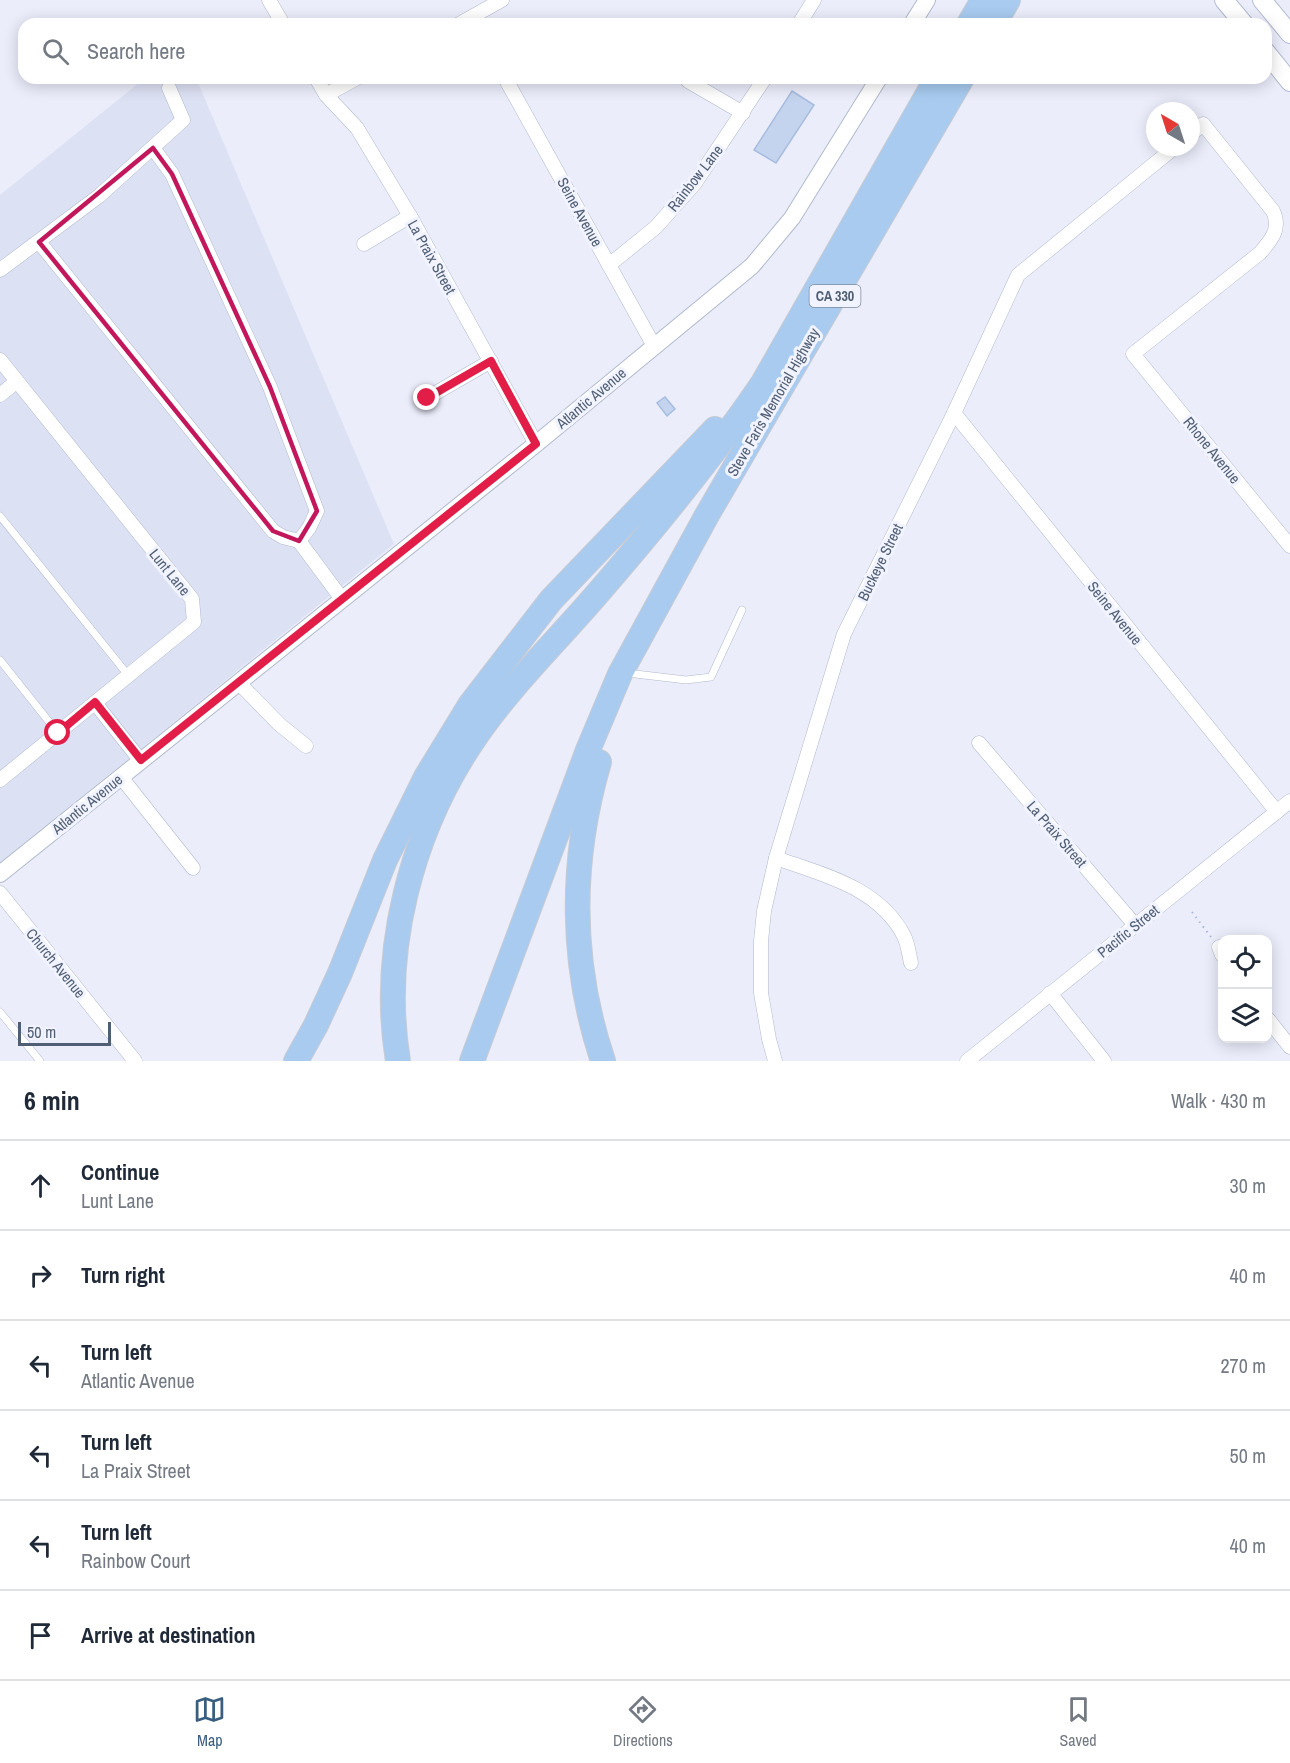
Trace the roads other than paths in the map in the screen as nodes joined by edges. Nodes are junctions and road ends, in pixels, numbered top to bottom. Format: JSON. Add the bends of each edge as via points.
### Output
{"nodes":[{"id":1,"x":269,"y":0,"type":"edge"},
{"id":2,"x":502,"y":0,"type":"edge"},
{"id":3,"x":814,"y":0,"type":"edge"},
{"id":4,"x":927,"y":0,"type":"edge"},
{"id":5,"x":983,"y":0,"type":"edge"},
{"id":6,"x":1008,"y":0,"type":"edge"},
{"id":7,"x":1224,"y":0,"type":"edge"},
{"id":8,"x":1263,"y":0,"type":"edge"},
{"id":9,"x":280,"y":18,"type":"edge"},
{"id":10,"x":474,"y":18,"type":"edge"},
{"id":11,"x":803,"y":18,"type":"edge"},
{"id":12,"x":916,"y":18,"type":"edge"},
{"id":13,"x":972,"y":18,"type":"edge"},
{"id":14,"x":998,"y":18,"type":"edge"},
{"id":15,"x":1239,"y":18,"type":"edge"},
{"id":16,"x":1290,"y":34,"type":"edge"},
{"id":17,"x":1272,"y":60,"type":"edge"},
{"id":18,"x":1290,"y":82,"type":"edge"},
{"id":19,"x":320,"y":84,"type":"edge"},
{"id":20,"x":346,"y":84,"type":"edge"},
{"id":21,"x":508,"y":84,"type":"edge"},
{"id":22,"x":693,"y":84,"type":"edge"},
{"id":23,"x":761,"y":84,"type":"edge"},
{"id":24,"x":875,"y":84,"type":"edge"},
{"id":25,"x":934,"y":84,"type":"edge"},
{"id":26,"x":959,"y":84,"type":"edge"},
{"id":27,"x":169,"y":88,"type":"dead end"},
{"id":28,"x":326,"y":95,"type":"junction"},
{"id":29,"x":743,"y":113,"type":"junction"},
{"id":30,"x":1200,"y":126,"type":"edge"},
{"id":31,"x":153,"y":148,"type":"junction"},
{"id":32,"x":1164,"y":156,"type":"edge"},
{"id":33,"x":881,"y":174,"type":"junction"},
{"id":34,"x":410,"y":216,"type":"junction"},
{"id":35,"x":39,"y":242,"type":"junction"},
{"id":36,"x":364,"y":244,"type":"dead end"},
{"id":37,"x":609,"y":265,"type":"junction"},
{"id":38,"x":0,"y":270,"type":"edge"},
{"id":39,"x":654,"y":346,"type":"junction"},
{"id":40,"x":0,"y":360,"type":"edge"},
{"id":41,"x":491,"y":361,"type":"junction"},
{"id":42,"x":17,"y":381,"type":"junction"},
{"id":43,"x":0,"y":394,"type":"edge"},
{"id":44,"x":427,"y":398,"type":"dead end"},
{"id":45,"x":954,"y":413,"type":"junction"},
{"id":46,"x":536,"y":444,"type":"junction"},
{"id":47,"x":0,"y":516,"type":"edge"},
{"id":48,"x":299,"y":541,"type":"junction"},
{"id":49,"x":1290,"y":546,"type":"edge"},
{"id":50,"x":342,"y":599,"type":"junction"},
{"id":51,"x":742,"y":610,"type":"dead end"},
{"id":52,"x":0,"y":660,"type":"edge"},
{"id":53,"x":626,"y":673,"type":"junction"},
{"id":54,"x":129,"y":675,"type":"junction"},
{"id":55,"x":238,"y":682,"type":"junction"},
{"id":56,"x":95,"y":702,"type":"junction"},
{"id":57,"x":58,"y":733,"type":"junction"},
{"id":58,"x":979,"y":743,"type":"dead end"},
{"id":59,"x":306,"y":746,"type":"dead end"},
{"id":60,"x":141,"y":760,"type":"junction"},
{"id":61,"x":121,"y":777,"type":"junction"},
{"id":62,"x":0,"y":780,"type":"edge"},
{"id":63,"x":1290,"y":801,"type":"edge"},
{"id":64,"x":1277,"y":812,"type":"junction"},
{"id":65,"x":776,"y":858,"type":"junction"},
{"id":66,"x":194,"y":868,"type":"dead end"},
{"id":67,"x":0,"y":874,"type":"edge"},
{"id":68,"x":0,"y":893,"type":"edge"},
{"id":69,"x":1135,"y":925,"type":"junction"},
{"id":70,"x":911,"y":963,"type":"dead end"},
{"id":71,"x":1050,"y":993,"type":"junction"},
{"id":72,"x":0,"y":1011,"type":"edge"},
{"id":73,"x":1272,"y":1024,"type":"edge"},
{"id":74,"x":1290,"y":1047,"type":"edge"},
{"id":75,"x":40,"y":1061,"type":"edge"},
{"id":76,"x":135,"y":1061,"type":"edge"},
{"id":77,"x":296,"y":1061,"type":"edge"},
{"id":78,"x":398,"y":1061,"type":"edge"},
{"id":79,"x":472,"y":1061,"type":"edge"},
{"id":80,"x":603,"y":1061,"type":"edge"},
{"id":81,"x":775,"y":1061,"type":"edge"},
{"id":82,"x":967,"y":1061,"type":"edge"},
{"id":83,"x":1104,"y":1061,"type":"edge"}],
"edges":[{"from":1,"to":9,"type":"street"},
{"from":2,"to":10,"type":"street"},
{"from":3,"to":11,"type":"street"},
{"from":4,"to":12,"type":"street"},
{"from":5,"to":13,"type":"highway"},
{"from":6,"to":14,"type":"highway"},
{"from":7,"to":15,"type":"main road"},
{"from":8,"to":16,"type":"main road"},
{"from":17,"to":18,"type":"main road"},
{"from":19,"to":28,"type":"street","name":"La Praix Street"},
{"from":20,"to":28,"type":"street"},
{"from":21,"to":37,"type":"street","name":"Seine Avenue"},
{"from":22,"to":29,"type":"street"},
{"from":23,"to":29,"type":"street","name":"Rainbow Lane"},
{"from":24,"to":39,"type":"street","name":"Atlantic Avenue","via":[[810,192],[773,243],[752,266]]},
{"from":25,"to":33,"type":"highway"},
{"from":26,"to":53,"type":"highway","name":"Steve Faris Memorial Highway","number":"CA 330","via":[[719,495],[659,603]]},
{"from":27,"to":31,"type":"street","via":[[183,120]]},
{"from":28,"to":34,"type":"street","name":"La Praix Street","via":[[357,128]]},
{"from":29,"to":37,"type":"street","name":"Rainbow Lane","via":[[695,183],[656,227]]},
{"from":30,"to":49,"type":"street","name":"Rhone Avenue","via":[[1203,124],[1273,211],[1277,229],[1260,253],[1133,354]]},
{"from":31,"to":35,"type":"street"},
{"from":31,"to":48,"type":"street","via":[[172,174],[270,387],[317,511]]},
{"from":32,"to":45,"type":"street","name":"Buckeye Street","via":[[1018,275]]},
{"from":33,"to":77,"type":"highway","via":[[757,378],[703,442],[551,600],[470,705],[426,777],[385,860],[335,983]]},
{"from":33,"to":78,"type":"highway","via":[[742,414],[656,524],[504,700],[472,741],[447,784],[421,840],[396,944],[393,988]]},
{"from":34,"to":36,"type":"street"},
{"from":34,"to":41,"type":"street","name":"La Praix Street"},
{"from":35,"to":38,"type":"street"},
{"from":35,"to":48,"type":"street","via":[[273,531]]},
{"from":37,"to":39,"type":"street","name":"Seine Avenue"},
{"from":39,"to":46,"type":"street","name":"Atlantic Avenue"},
{"from":40,"to":42,"type":"street","name":"Lunt Lane"},
{"from":41,"to":44,"type":"street"},
{"from":41,"to":46,"type":"street","name":"La Praix Street"},
{"from":42,"to":43,"type":"street"},
{"from":42,"to":54,"type":"street","name":"Lunt Lane","via":[[192,599],[194,622]]},
{"from":45,"to":64,"type":"street","name":"Seine Avenue"},
{"from":45,"to":65,"type":"street","name":"Buckeye Street","via":[[844,634]]},
{"from":46,"to":50,"type":"street","name":"Atlantic Avenue"},
{"from":47,"to":54,"type":"lane"},
{"from":48,"to":50,"type":"street"},
{"from":50,"to":55,"type":"street","name":"Atlantic Avenue"},
{"from":51,"to":53,"type":"lane","via":[[711,677],[686,680]]},
{"from":52,"to":57,"type":"lane"},
{"from":53,"to":79,"type":"highway","via":[[588,750]]},
{"from":53,"to":80,"type":"highway","via":[[593,781],[579,856],[579,951],[586,999]]},
{"from":54,"to":56,"type":"street","name":"Lunt Lane"},
{"from":55,"to":59,"type":"street"},
{"from":55,"to":60,"type":"street","name":"Atlantic Avenue"},
{"from":56,"to":57,"type":"street","name":"Lunt Lane"},
{"from":56,"to":60,"type":"street"},
{"from":57,"to":62,"type":"street","name":"Lunt Lane"},
{"from":58,"to":69,"type":"street","name":"La Praix Street"},
{"from":60,"to":61,"type":"street","name":"Atlantic Avenue"},
{"from":61,"to":66,"type":"street"},
{"from":61,"to":67,"type":"street","name":"Atlantic Avenue"},
{"from":63,"to":64,"type":"street","name":"Pacific Street"},
{"from":64,"to":69,"type":"street","name":"Pacific Street"},
{"from":65,"to":70,"type":"street","via":[[849,885],[878,903],[904,936]]},
{"from":65,"to":81,"type":"street","name":"Buckeye Street","via":[[764,911],[760,970],[764,1014]]},
{"from":68,"to":76,"type":"street","name":"Church Avenue"},
{"from":69,"to":71,"type":"street","name":"Pacific Street"},
{"from":71,"to":82,"type":"street","name":"Pacific Street"},
{"from":71,"to":83,"type":"street"},
{"from":72,"to":75,"type":"lane"},
{"from":73,"to":74,"type":"street"}]}
